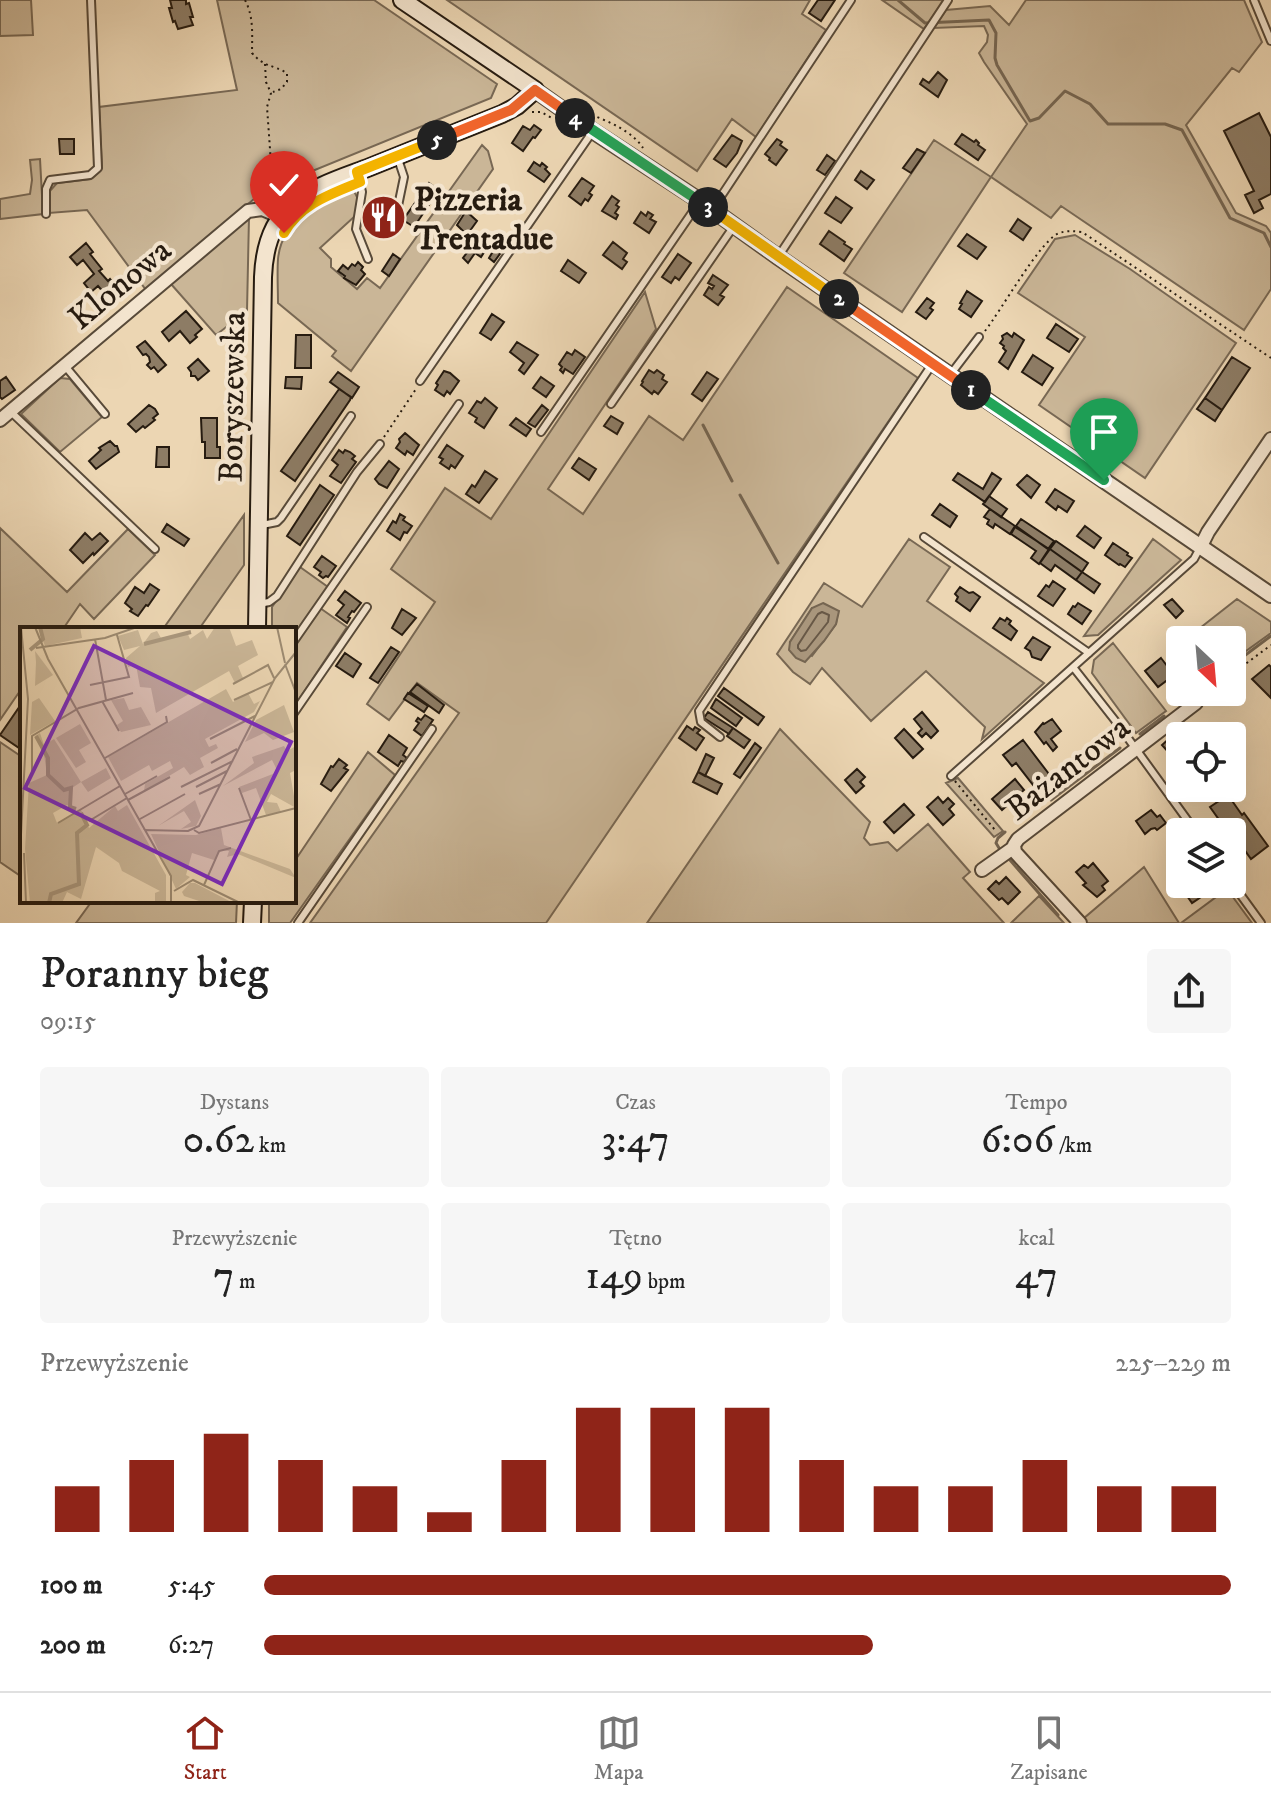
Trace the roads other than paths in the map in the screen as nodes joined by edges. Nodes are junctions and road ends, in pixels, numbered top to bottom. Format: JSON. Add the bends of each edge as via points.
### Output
{"nodes":[{"id":1,"x":91,"y":0,"type":"edge"},
{"id":2,"x":402,"y":0,"type":"edge"},
{"id":3,"x":851,"y":0,"type":"edge"},
{"id":4,"x":948,"y":0,"type":"edge"},
{"id":5,"x":1254,"y":0,"type":"edge"},
{"id":6,"x":1271,"y":41,"type":"edge"},
{"id":7,"x":535,"y":90,"type":"junction"},
{"id":8,"x":593,"y":131,"type":"junction"},
{"id":9,"x":397,"y":156,"type":"junction"},
{"id":10,"x":357,"y":172,"type":"junction"},
{"id":11,"x":700,"y":201,"type":"junction"},
{"id":12,"x":398,"y":206,"type":"dead end"},
{"id":13,"x":712,"y":210,"type":"junction"},
{"id":14,"x":46,"y":214,"type":"dead end"},
{"id":15,"x":281,"y":217,"type":"junction"},
{"id":16,"x":734,"y":226,"type":"junction"},
{"id":17,"x":778,"y":257,"type":"junction"},
{"id":18,"x":368,"y":259,"type":"dead end"},
{"id":19,"x":979,"y":337,"type":"road end"},
{"id":20,"x":933,"y":363,"type":"junction"},
{"id":21,"x":65,"y":366,"type":"junction"},
{"id":22,"x":950,"y":375,"type":"junction"},
{"id":23,"x":420,"y":381,"type":"road end"},
{"id":24,"x":459,"y":404,"type":"dead end"},
{"id":25,"x":611,"y":404,"type":"dead end"},
{"id":26,"x":105,"y":414,"type":"dead end"},
{"id":27,"x":5,"y":415,"type":"edge"},
{"id":28,"x":351,"y":416,"type":"dead end"},
{"id":29,"x":541,"y":432,"type":"dead end"},
{"id":30,"x":1271,"y":439,"type":"edge"},
{"id":31,"x":380,"y":444,"type":"road end"},
{"id":32,"x":259,"y":526,"type":"junction"},
{"id":33,"x":924,"y":537,"type":"dead end"},
{"id":34,"x":1201,"y":546,"type":"junction"},
{"id":35,"x":155,"y":549,"type":"dead end"},
{"id":36,"x":1271,"y":595,"type":"edge"},
{"id":37,"x":257,"y":605,"type":"junction"},
{"id":38,"x":367,"y":607,"type":"dead end"},
{"id":39,"x":257,"y":627,"type":"edge"},
{"id":40,"x":296,"y":638,"type":"edge"},
{"id":41,"x":1089,"y":653,"type":"junction"},
{"id":42,"x":1073,"y":667,"type":"junction"},
{"id":43,"x":1192,"y":706,"type":"edge"},
{"id":44,"x":296,"y":710,"type":"edge"},
{"id":45,"x":432,"y":729,"type":"dead end"},
{"id":46,"x":720,"y":737,"type":"dead end"},
{"id":47,"x":1136,"y":749,"type":"junction"},
{"id":48,"x":951,"y":776,"type":"road end"},
{"id":49,"x":1186,"y":818,"type":"edge"},
{"id":50,"x":1013,"y":848,"type":"junction"},
{"id":51,"x":982,"y":870,"type":"dead end"},
{"id":52,"x":1243,"y":898,"type":"edge"},
{"id":53,"x":253,"y":903,"type":"edge"},
{"id":54,"x":252,"y":923,"type":"edge"},
{"id":55,"x":298,"y":923,"type":"edge"},
{"id":56,"x":1080,"y":923,"type":"edge"},
{"id":57,"x":1261,"y":923,"type":"edge"}],
"edges":[{"from":1,"to":14,"type":"lane","via":[[98,168],[90,175],[50,180]]},
{"from":2,"to":7,"type":"main road"},
{"from":3,"to":13,"type":"lane"},
{"from":4,"to":17,"type":"lane"},
{"from":5,"to":6,"type":"lane"},
{"from":7,"to":8,"type":"street"},
{"from":7,"to":9,"type":"main road","name":"Boryszewska","via":[[511,110]]},
{"from":8,"to":11,"type":"street"},
{"from":8,"to":23,"type":"lane"},
{"from":9,"to":10,"type":"main road","name":"Boryszewska"},
{"from":9,"to":12,"type":"lane","via":[[404,177]]},
{"from":10,"to":15,"type":"main road","name":"Boryszewska","via":[[309,193]]},
{"from":10,"to":18,"type":"lane","via":[[362,192],[356,229]]},
{"from":11,"to":13,"type":"street"},
{"from":11,"to":29,"type":"lane"},
{"from":13,"to":16,"type":"street"},
{"from":15,"to":21,"type":"street","name":"Klonowa","via":[[262,209],[248,211]]},
{"from":15,"to":32,"type":"main road","name":"Boryszewska","via":[[264,261]]},
{"from":16,"to":17,"type":"street"},
{"from":16,"to":25,"type":"lane"},
{"from":17,"to":20,"type":"street"},
{"from":19,"to":22,"type":"lane"},
{"from":20,"to":22,"type":"street"},
{"from":20,"to":46,"type":"lane","via":[[699,711],[701,722]]},
{"from":21,"to":26,"type":"lane"},
{"from":21,"to":27,"type":"street","name":"Klonowa"},
{"from":22,"to":34,"type":"street"},
{"from":24,"to":40,"type":"lane"},
{"from":27,"to":35,"type":"lane"},
{"from":28,"to":32,"type":"lane","via":[[281,518]]},
{"from":30,"to":34,"type":"street"},
{"from":31,"to":37,"type":"lane","via":[[277,596]]},
{"from":32,"to":37,"type":"main road","name":"Boryszewska"},
{"from":33,"to":41,"type":"lane"},
{"from":34,"to":36,"type":"street"},
{"from":34,"to":41,"type":"lane","via":[[1194,559]]},
{"from":37,"to":39,"type":"main road","name":"Boryszewska"},
{"from":38,"to":44,"type":"lane"},
{"from":41,"to":42,"type":"lane"},
{"from":42,"to":47,"type":"lane"},
{"from":42,"to":48,"type":"lane"},
{"from":43,"to":47,"type":"street","name":"Bażantowa"},
{"from":45,"to":55,"type":"lane"},
{"from":47,"to":49,"type":"lane"},
{"from":47,"to":50,"type":"street","name":"Bażantowa"},
{"from":50,"to":51,"type":"street","name":"Bażantowa"},
{"from":50,"to":56,"type":"street","name":"Bażantowa"},
{"from":52,"to":57,"type":"lane"},
{"from":53,"to":54,"type":"main road"}]}
